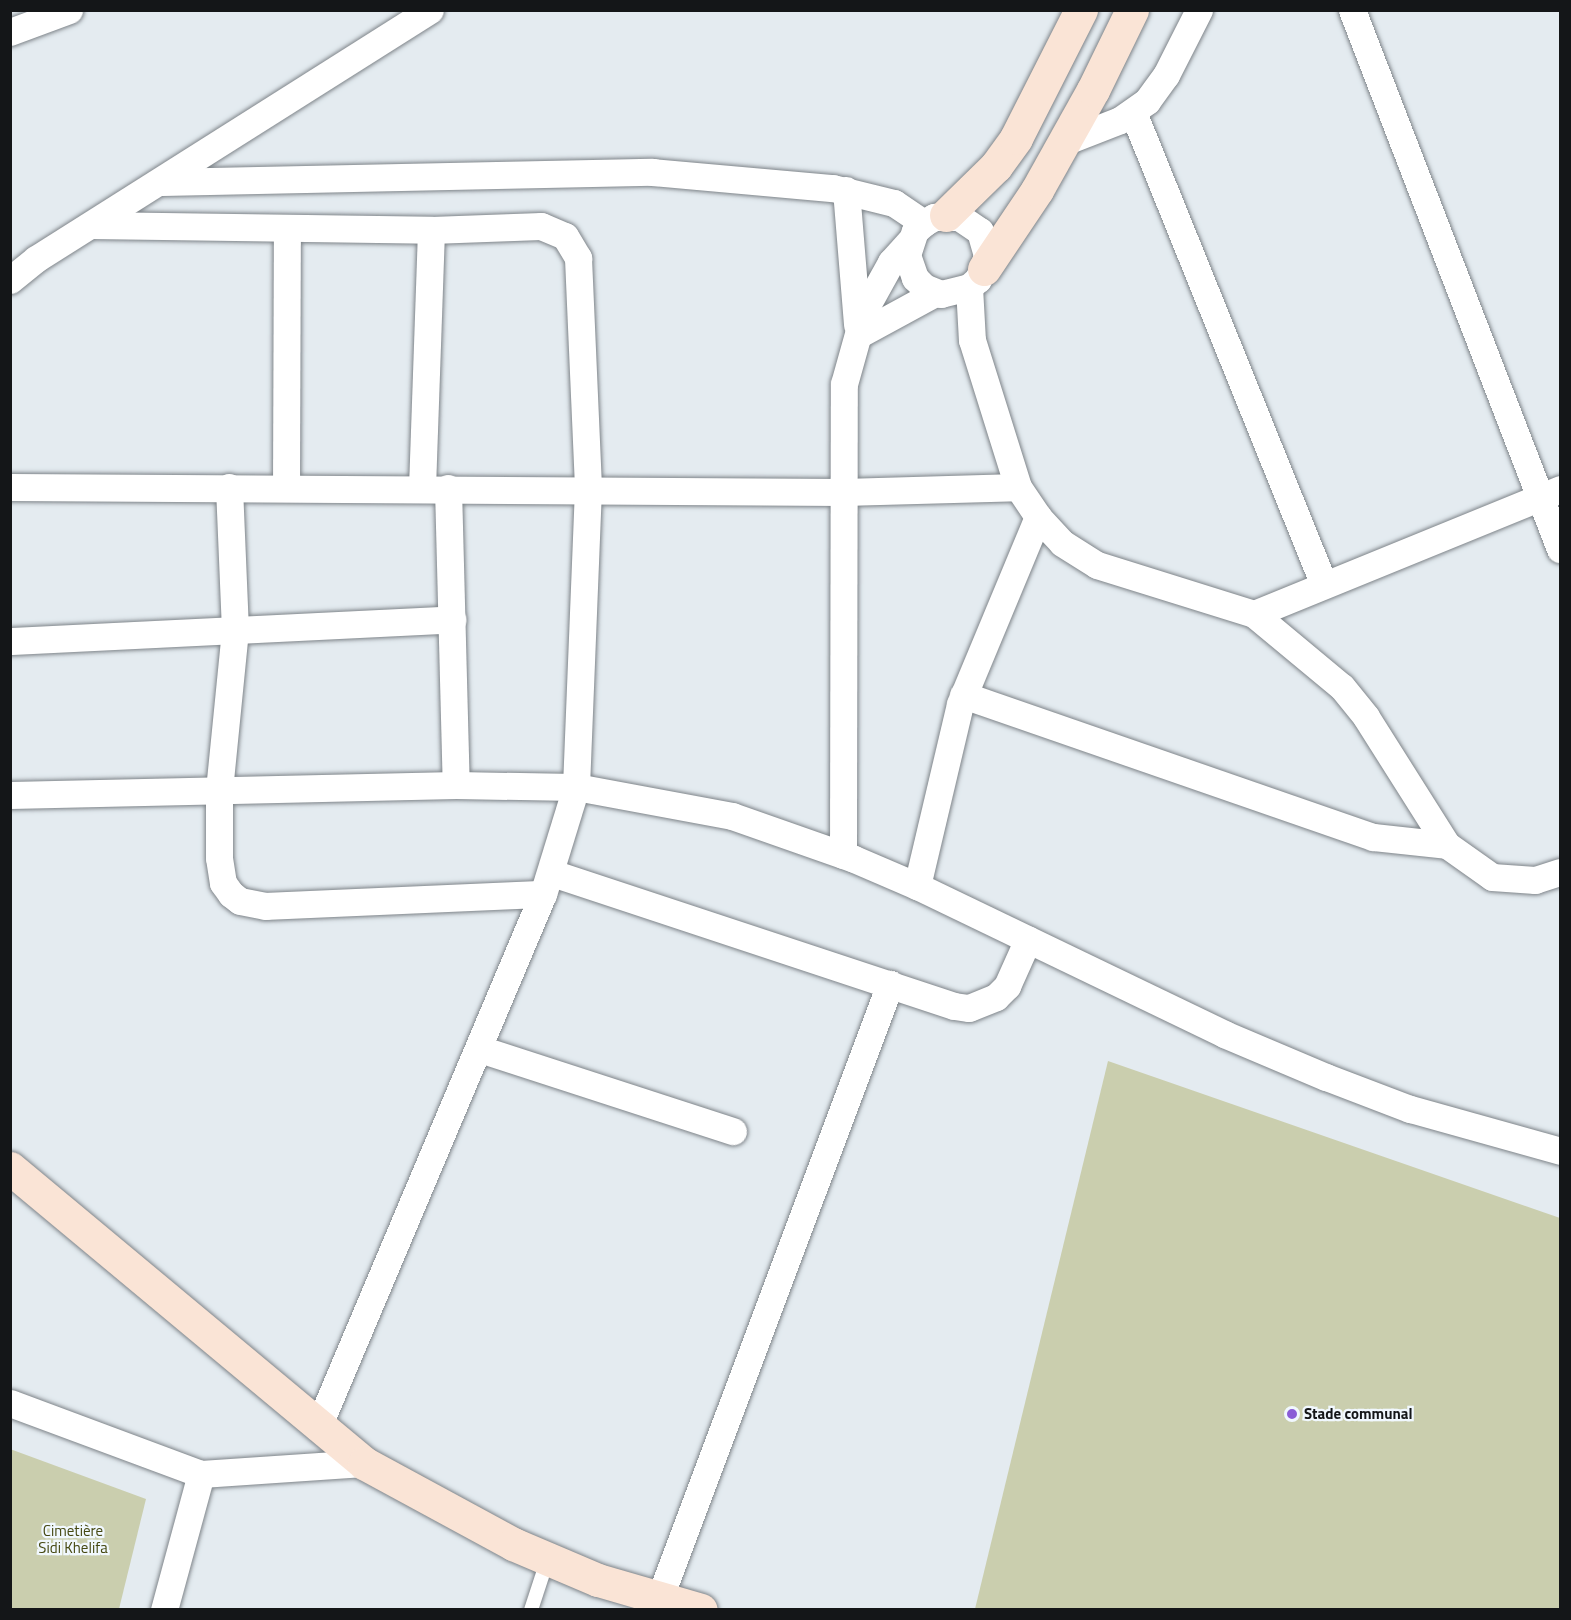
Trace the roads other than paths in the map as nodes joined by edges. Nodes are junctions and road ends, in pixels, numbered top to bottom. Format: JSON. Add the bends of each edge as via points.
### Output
{"nodes":[{"id":1,"x":69,"y":10,"type":"edge"},
{"id":2,"x":430,"y":10,"type":"edge"},
{"id":3,"x":1082,"y":10,"type":"edge"},
{"id":4,"x":1132,"y":10,"type":"edge"},
{"id":5,"x":1199,"y":10,"type":"edge"},
{"id":6,"x":1352,"y":10,"type":"edge"},
{"id":7,"x":10,"y":32,"type":"edge"},
{"id":8,"x":1133,"y":112,"type":"junction"},
{"id":9,"x":1064,"y":142,"type":"junction"},
{"id":10,"x":162,"y":182,"type":"junction"},
{"id":11,"x":846,"y":190,"type":"junction"},
{"id":12,"x":91,"y":225,"type":"junction"},
{"id":13,"x":926,"y":227,"type":"junction"},
{"id":14,"x":287,"y":228,"type":"junction"},
{"id":15,"x":431,"y":230,"type":"junction"},
{"id":16,"x":977,"y":278,"type":"junction"},
{"id":17,"x":10,"y":280,"type":"edge"},
{"id":18,"x":938,"y":293,"type":"junction"},
{"id":19,"x":858,"y":335,"type":"junction"},
{"id":20,"x":972,"y":340,"type":"junction"},
{"id":21,"x":10,"y":487,"type":"edge"},
{"id":22,"x":286,"y":487,"type":"junction"},
{"id":23,"x":1018,"y":487,"type":"junction"},
{"id":24,"x":229,"y":488,"type":"junction"},
{"id":25,"x":435,"y":488,"type":"junction"},
{"id":26,"x":588,"y":488,"type":"junction"},
{"id":27,"x":843,"y":492,"type":"junction"},
{"id":28,"x":1551,"y":493,"type":"edge"},
{"id":29,"x":1038,"y":518,"type":"junction"},
{"id":30,"x":1560,"y":549,"type":"edge"},
{"id":31,"x":1324,"y":585,"type":"junction"},
{"id":32,"x":1254,"y":614,"type":"junction"},
{"id":33,"x":452,"y":619,"type":"junction"},
{"id":34,"x":235,"y":630,"type":"junction"},
{"id":35,"x":10,"y":641,"type":"edge"},
{"id":36,"x":963,"y":695,"type":"junction"},
{"id":37,"x":456,"y":785,"type":"junction"},
{"id":38,"x":576,"y":787,"type":"junction"},
{"id":39,"x":219,"y":790,"type":"junction"},
{"id":40,"x":10,"y":795,"type":"edge"},
{"id":41,"x":1447,"y":844,"type":"junction"},
{"id":42,"x":843,"y":855,"type":"junction"},
{"id":43,"x":1560,"y":872,"type":"edge"},
{"id":44,"x":548,"y":883,"type":"junction"},
{"id":45,"x":917,"y":886,"type":"junction"},
{"id":46,"x":1028,"y":939,"type":"junction"},
{"id":47,"x":890,"y":984,"type":"junction"},
{"id":48,"x":480,"y":1049,"type":"junction"},
{"id":49,"x":733,"y":1131,"type":"dead end"},
{"id":50,"x":1560,"y":1151,"type":"edge"},
{"id":51,"x":10,"y":1168,"type":"edge"},
{"id":52,"x":10,"y":1403,"type":"edge"},
{"id":53,"x":318,"y":1427,"type":"junction"},
{"id":54,"x":364,"y":1463,"type":"junction"},
{"id":55,"x":201,"y":1474,"type":"junction"},
{"id":56,"x":548,"y":1558,"type":"junction"},
{"id":57,"x":660,"y":1597,"type":"junction"},
{"id":58,"x":164,"y":1610,"type":"edge"},
{"id":59,"x":531,"y":1610,"type":"edge"},
{"id":60,"x":701,"y":1610,"type":"edge"}],
"edges":[{"from":1,"to":7,"type":"street"},
{"from":2,"to":10,"type":"street"},
{"from":3,"to":13,"type":"street","via":[[1040,98],[996,166]]},
{"from":4,"to":9,"type":"street"},
{"from":5,"to":8,"type":"street","via":[[1166,75],[1147,101]]},
{"from":6,"to":28,"type":"street"},
{"from":8,"to":9,"type":"street"},
{"from":8,"to":31,"type":"street"},
{"from":9,"to":16,"type":"street"},
{"from":10,"to":11,"type":"street","via":[[412,179],[610,171],[725,177]]},
{"from":10,"to":12,"type":"street"},
{"from":11,"to":13,"type":"street","via":[[894,203]]},
{"from":11,"to":19,"type":"street"},
{"from":12,"to":14,"type":"street"},
{"from":12,"to":17,"type":"street"},
{"from":13,"to":16,"type":"street","via":[[959,217],[980,231],[985,243]]},
{"from":13,"to":18,"type":"street","via":[[909,267],[924,287]]},
{"from":13,"to":19,"type":"street","via":[[877,285]]},
{"from":14,"to":15,"type":"street"},
{"from":14,"to":22,"type":"street"},
{"from":15,"to":25,"type":"street"},
{"from":15,"to":26,"type":"street","via":[[541,226],[565,237],[573,247],[579,271]]},
{"from":16,"to":18,"type":"street"},
{"from":16,"to":20,"type":"street"},
{"from":18,"to":19,"type":"street"},
{"from":18,"to":20,"type":"street"},
{"from":19,"to":27,"type":"street","via":[[844,384]]},
{"from":20,"to":23,"type":"street"},
{"from":21,"to":24,"type":"street"},
{"from":22,"to":24,"type":"street"},
{"from":22,"to":25,"type":"street"},
{"from":23,"to":27,"type":"street"},
{"from":23,"to":29,"type":"street"},
{"from":24,"to":34,"type":"street"},
{"from":25,"to":26,"type":"street"},
{"from":25,"to":33,"type":"street"},
{"from":26,"to":27,"type":"street"},
{"from":26,"to":38,"type":"street"},
{"from":27,"to":42,"type":"street"},
{"from":28,"to":30,"type":"street"},
{"from":28,"to":31,"type":"street"},
{"from":29,"to":32,"type":"street","via":[[1062,543],[1097,565]]},
{"from":29,"to":36,"type":"street"},
{"from":31,"to":32,"type":"street"},
{"from":32,"to":41,"type":"street","via":[[1342,687],[1366,717]]},
{"from":33,"to":34,"type":"street"},
{"from":33,"to":37,"type":"street"},
{"from":34,"to":35,"type":"street"},
{"from":34,"to":39,"type":"street"},
{"from":36,"to":41,"type":"street","via":[[1373,837]]},
{"from":36,"to":45,"type":"street"},
{"from":37,"to":38,"type":"street"},
{"from":37,"to":39,"type":"street"},
{"from":38,"to":42,"type":"street","via":[[732,816]]},
{"from":38,"to":44,"type":"street"},
{"from":39,"to":40,"type":"street"},
{"from":39,"to":44,"type":"street","via":[[219,871],[231,894],[253,905]]},
{"from":41,"to":43,"type":"street","via":[[1492,877],[1534,880]]},
{"from":42,"to":45,"type":"street"},
{"from":44,"to":47,"type":"street"},
{"from":44,"to":48,"type":"street"},
{"from":45,"to":46,"type":"street"},
{"from":46,"to":47,"type":"street","via":[[1007,986],[983,1004],[954,1006]]},
{"from":46,"to":50,"type":"street","via":[[1224,1034],[1326,1077],[1410,1109]]},
{"from":47,"to":57,"type":"street"},
{"from":48,"to":49,"type":"street"},
{"from":48,"to":53,"type":"street"},
{"from":51,"to":53,"type":"street","via":[[115,1252]]},
{"from":52,"to":55,"type":"street"},
{"from":53,"to":54,"type":"street"},
{"from":54,"to":55,"type":"street"},
{"from":54,"to":56,"type":"street","via":[[513,1544]]},
{"from":55,"to":58,"type":"street"},
{"from":56,"to":57,"type":"street","via":[[598,1580]]},
{"from":56,"to":59,"type":"lane"},
{"from":57,"to":60,"type":"street"}]}
